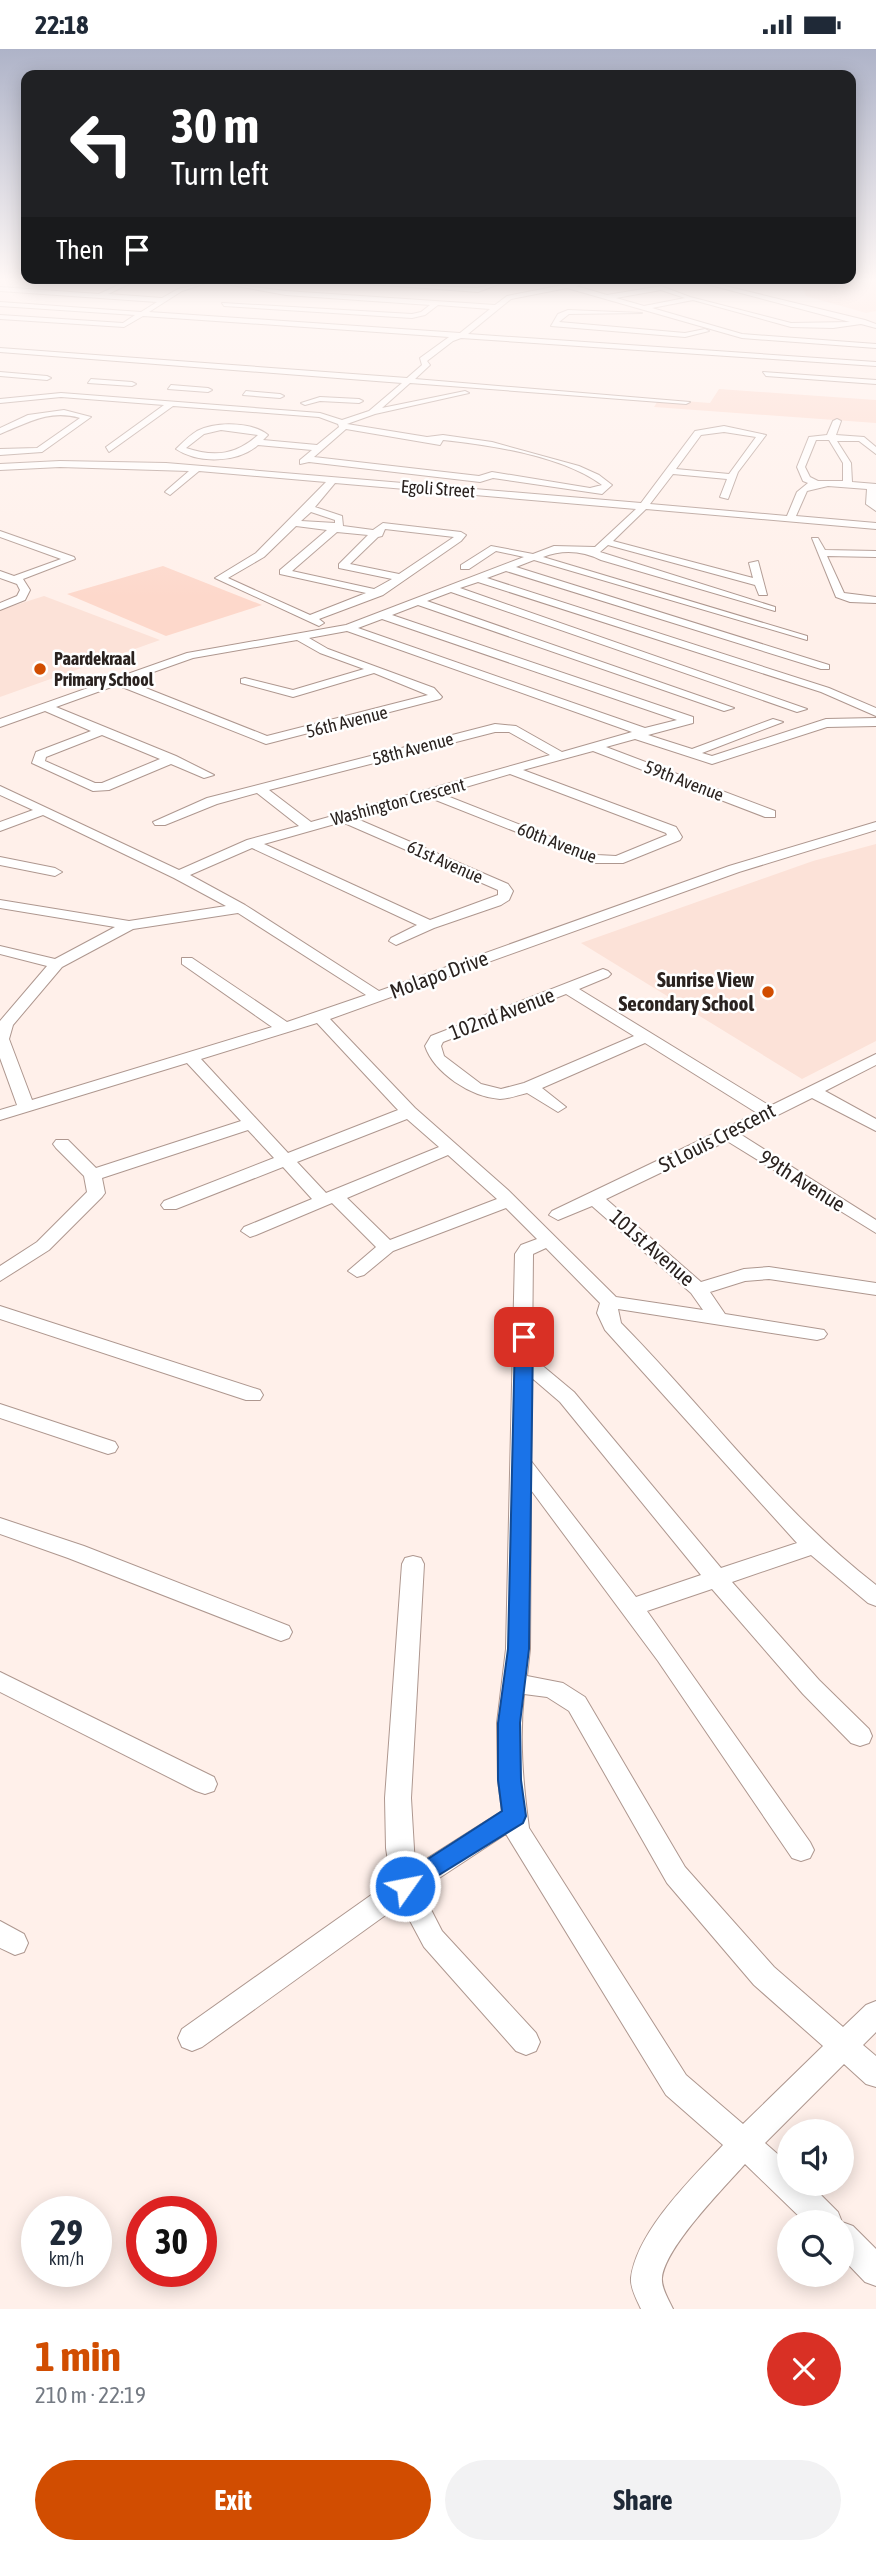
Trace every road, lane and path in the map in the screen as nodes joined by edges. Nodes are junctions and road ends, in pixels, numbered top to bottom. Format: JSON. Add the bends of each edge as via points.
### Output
{"nodes":[{"id":1,"x":108,"y":387,"type":"edge"},
{"id":2,"x":179,"y":387,"type":"edge"},
{"id":3,"x":401,"y":387,"type":"edge"},
{"id":4,"x":470,"y":387,"type":"edge"},
{"id":5,"x":188,"y":388,"type":"junction"},
{"id":6,"x":476,"y":388,"type":"junction"},
{"id":7,"x":0,"y":390,"type":"edge"},
{"id":8,"x":208,"y":390,"type":"dead end"},
{"id":9,"x":246,"y":393,"type":"dead end"},
{"id":10,"x":262,"y":394,"type":"junction"},
{"id":11,"x":33,"y":396,"type":"junction"},
{"id":12,"x":280,"y":396,"type":"dead end"},
{"id":13,"x":92,"y":397,"type":"junction"},
{"id":14,"x":337,"y":400,"type":"junction"},
{"id":15,"x":0,"y":401,"type":"edge"},
{"id":16,"x":359,"y":401,"type":"dead end"},
{"id":17,"x":686,"y":402,"type":"dead end"},
{"id":18,"x":170,"y":403,"type":"junction"},
{"id":19,"x":305,"y":403,"type":"dead end"},
{"id":20,"x":240,"y":409,"type":"junction"},
{"id":21,"x":372,"y":413,"type":"junction"},
{"id":22,"x":320,"y":415,"type":"junction"},
{"id":23,"x":837,"y":421,"type":"dead end"},
{"id":24,"x":343,"y":425,"type":"junction"},
{"id":25,"x":0,"y":431,"type":"edge"},
{"id":26,"x":831,"y":437,"type":"junction"},
{"id":27,"x":430,"y":439,"type":"junction"},
{"id":28,"x":254,"y":442,"type":"junction"},
{"id":29,"x":458,"y":447,"type":"dead end"},
{"id":30,"x":319,"y":448,"type":"junction"},
{"id":31,"x":108,"y":449,"type":"dead end"},
{"id":32,"x":876,"y":451,"type":"edge"},
{"id":33,"x":0,"y":453,"type":"edge"},
{"id":34,"x":308,"y":459,"type":"junction"},
{"id":35,"x":0,"y":467,"type":"edge"},
{"id":36,"x":196,"y":468,"type":"junction"},
{"id":37,"x":673,"y":471,"type":"junction"},
{"id":38,"x":282,"y":476,"type":"junction"},
{"id":39,"x":731,"y":477,"type":"junction"},
{"id":40,"x":332,"y":481,"type":"junction"},
{"id":41,"x":848,"y":484,"type":"junction"},
{"id":42,"x":819,"y":485,"type":"junction"},
{"id":43,"x":874,"y":487,"type":"edge"},
{"id":44,"x":170,"y":492,"type":"dead end"},
{"id":45,"x":725,"y":497,"type":"dead end"},
{"id":46,"x":645,"y":506,"type":"junction"},
{"id":47,"x":876,"y":507,"type":"edge"},
{"id":48,"x":309,"y":508,"type":"junction"},
{"id":49,"x":790,"y":519,"type":"junction"},
{"id":50,"x":293,"y":523,"type":"junction"},
{"id":51,"x":876,"y":526,"type":"edge"},
{"id":52,"x":335,"y":529,"type":"junction"},
{"id":53,"x":374,"y":533,"type":"junction"},
{"id":54,"x":0,"y":534,"type":"edge"},
{"id":55,"x":816,"y":540,"type":"dead end"},
{"id":56,"x":607,"y":542,"type":"junction"},
{"id":57,"x":588,"y":551,"type":"junction"},
{"id":58,"x":823,"y":553,"type":"junction"},
{"id":59,"x":876,"y":554,"type":"edge"},
{"id":60,"x":537,"y":557,"type":"junction"},
{"id":61,"x":754,"y":563,"type":"dead end"},
{"id":62,"x":466,"y":567,"type":"dead end"},
{"id":63,"x":508,"y":568,"type":"junction"},
{"id":64,"x":0,"y":574,"type":"edge"},
{"id":65,"x":402,"y":578,"type":"junction"},
{"id":66,"x":15,"y":579,"type":"junction"},
{"id":67,"x":480,"y":579,"type":"junction"},
{"id":68,"x":760,"y":583,"type":"junction"},
{"id":69,"x":452,"y":589,"type":"junction"},
{"id":70,"x":379,"y":593,"type":"junction"},
{"id":71,"x":876,"y":600,"type":"edge"},
{"id":72,"x":419,"y":602,"type":"junction"},
{"id":73,"x":0,"y":607,"type":"edge"},
{"id":74,"x":771,"y":609,"type":"junction"},
{"id":75,"x":384,"y":616,"type":"junction"},
{"id":76,"x":308,"y":619,"type":"junction"},
{"id":77,"x":348,"y":628,"type":"junction"},
{"id":78,"x":335,"y":630,"type":"junction"},
{"id":79,"x":300,"y":637,"type":"junction"},
{"id":80,"x":803,"y":638,"type":"junction"},
{"id":81,"x":825,"y":667,"type":"junction"},
{"id":82,"x":374,"y":670,"type":"junction"},
{"id":83,"x":117,"y":681,"type":"junction"},
{"id":84,"x":245,"y":681,"type":"dead end"},
{"id":85,"x":825,"y":690,"type":"junction"},
{"id":86,"x":46,"y":707,"type":"junction"},
{"id":87,"x":728,"y":708,"type":"dead end"},
{"id":88,"x":801,"y":709,"type":"dead end"},
{"id":89,"x":876,"y":712,"type":"edge"},
{"id":90,"x":777,"y":722,"type":"dead end"},
{"id":91,"x":876,"y":722,"type":"edge"},
{"id":92,"x":0,"y":723,"type":"edge"},
{"id":93,"x":101,"y":731,"type":"junction"},
{"id":94,"x":640,"y":734,"type":"junction"},
{"id":95,"x":597,"y":748,"type":"junction"},
{"id":96,"x":687,"y":753,"type":"junction"},
{"id":97,"x":562,"y":757,"type":"junction"},
{"id":98,"x":172,"y":759,"type":"junction"},
{"id":99,"x":513,"y":771,"type":"junction"},
{"id":100,"x":208,"y":775,"type":"dead end"},
{"id":101,"x":259,"y":789,"type":"junction"},
{"id":102,"x":0,"y":790,"type":"edge"},
{"id":103,"x":429,"y":793,"type":"junction"},
{"id":104,"x":43,"y":811,"type":"junction"},
{"id":105,"x":771,"y":814,"type":"dead end"},
{"id":106,"x":342,"y":817,"type":"junction"},
{"id":107,"x":160,"y":822,"type":"dead end"},
{"id":108,"x":308,"y":826,"type":"junction"},
{"id":109,"x":876,"y":826,"type":"edge"},
{"id":110,"x":0,"y":827,"type":"edge"},
{"id":111,"x":252,"y":843,"type":"junction"},
{"id":112,"x":0,"y":861,"type":"edge"},
{"id":113,"x":55,"y":872,"type":"dead end"},
{"id":114,"x":179,"y":876,"type":"junction"},
{"id":115,"x":0,"y":904,"type":"edge"},
{"id":116,"x":240,"y":908,"type":"junction"},
{"id":117,"x":129,"y":925,"type":"junction"},
{"id":118,"x":429,"y":925,"type":"junction"},
{"id":119,"x":396,"y":941,"type":"dead end"},
{"id":120,"x":0,"y":950,"type":"edge"},
{"id":121,"x":187,"y":961,"type":"dead end"},
{"id":122,"x":57,"y":964,"type":"junction"},
{"id":123,"x":603,"y":974,"type":"dead end"},
{"id":124,"x":567,"y":988,"type":"junction"},
{"id":125,"x":379,"y":997,"type":"junction"},
{"id":126,"x":320,"y":1017,"type":"junction"},
{"id":127,"x":285,"y":1028,"type":"junction"},
{"id":128,"x":643,"y":1038,"type":"junction"},
{"id":129,"x":191,"y":1057,"type":"junction"},
{"id":130,"x":876,"y":1059,"type":"edge"},
{"id":131,"x":530,"y":1087,"type":"junction"},
{"id":132,"x":813,"y":1091,"type":"junction"},
{"id":133,"x":26,"y":1107,"type":"junction"},
{"id":134,"x":558,"y":1107,"type":"dead end"},
{"id":135,"x":409,"y":1112,"type":"junction"},
{"id":136,"x":768,"y":1112,"type":"junction"},
{"id":137,"x":0,"y":1115,"type":"edge"},
{"id":138,"x":252,"y":1123,"type":"junction"},
{"id":139,"x":876,"y":1126,"type":"edge"},
{"id":140,"x":728,"y":1134,"type":"junction"},
{"id":141,"x":62,"y":1144,"type":"dead end"},
{"id":142,"x":451,"y":1148,"type":"junction"},
{"id":143,"x":286,"y":1159,"type":"junction"},
{"id":144,"x":93,"y":1175,"type":"junction"},
{"id":145,"x":329,"y":1199,"type":"junction"},
{"id":146,"x":595,"y":1199,"type":"junction"},
{"id":147,"x":509,"y":1201,"type":"junction"},
{"id":148,"x":170,"y":1205,"type":"dead end"},
{"id":149,"x":558,"y":1215,"type":"dead end"},
{"id":150,"x":876,"y":1228,"type":"edge"},
{"id":151,"x":250,"y":1231,"type":"dead end"},
{"id":152,"x":549,"y":1241,"type":"junction"},
{"id":153,"x":387,"y":1247,"type":"junction"},
{"id":154,"x":357,"y":1271,"type":"dead end"},
{"id":155,"x":0,"y":1275,"type":"edge"},
{"id":156,"x":698,"y":1289,"type":"junction"},
{"id":157,"x":876,"y":1289,"type":"edge"},
{"id":158,"x":610,"y":1302,"type":"junction"},
{"id":159,"x":0,"y":1312,"type":"edge"},
{"id":160,"x":718,"y":1318,"type":"junction"},
{"id":161,"x":817,"y":1334,"type":"dead end"},
{"id":162,"x":523,"y":1360,"type":"junction"},
{"id":163,"x":253,"y":1395,"type":"dead end"},
{"id":164,"x":0,"y":1411,"type":"edge"},
{"id":165,"x":108,"y":1447,"type":"dead end"},
{"id":166,"x":523,"y":1465,"type":"junction"},
{"id":167,"x":0,"y":1526,"type":"edge"},
{"id":168,"x":816,"y":1545,"type":"junction"},
{"id":169,"x":413,"y":1564,"type":"dead end"},
{"id":170,"x":716,"y":1578,"type":"junction"},
{"id":171,"x":876,"y":1597,"type":"edge"},
{"id":172,"x":629,"y":1608,"type":"junction"},
{"id":173,"x":281,"y":1632,"type":"dead end"},
{"id":174,"x":0,"y":1681,"type":"edge"},
{"id":175,"x":514,"y":1685,"type":"junction"},
{"id":176,"x":860,"y":1736,"type":"dead end"},
{"id":177,"x":205,"y":1784,"type":"dead end"},
{"id":178,"x":514,"y":1816,"type":"junction"},
{"id":179,"x":801,"y":1850,"type":"dead end"},
{"id":180,"x":405,"y":1886,"type":"junction"},
{"id":181,"x":876,"y":2014,"type":"edge"},
{"id":182,"x":192,"y":2038,"type":"dead end"},
{"id":183,"x":526,"y":2042,"type":"dead end"},
{"id":184,"x":844,"y":2044,"type":"junction"},
{"id":185,"x":876,"y":2074,"type":"edge"},
{"id":186,"x":742,"y":2144,"type":"junction"},
{"id":187,"x":814,"y":2210,"type":"edge"},
{"id":188,"x":854,"y":2249,"type":"edge"},
{"id":189,"x":876,"y":2271,"type":"edge"},
{"id":190,"x":657,"y":2309,"type":"edge"}],
"edges":[{"from":1,"to":13,"type":"street"},
{"from":2,"to":5,"type":"street"},
{"from":3,"to":21,"type":"street"},
{"from":4,"to":6,"type":"street"},
{"from":5,"to":8,"type":"street"},
{"from":5,"to":18,"type":"street"},
{"from":6,"to":17,"type":"street"},
{"from":6,"to":21,"type":"street"},
{"from":7,"to":11,"type":"street"},
{"from":9,"to":10,"type":"street"},
{"from":10,"to":12,"type":"street"},
{"from":10,"to":20,"type":"street"},
{"from":11,"to":13,"type":"street"},
{"from":11,"to":15,"type":"street"},
{"from":13,"to":18,"type":"street"},
{"from":14,"to":16,"type":"street"},
{"from":14,"to":19,"type":"street"},
{"from":14,"to":22,"type":"street"},
{"from":18,"to":20,"type":"street"},
{"from":18,"to":31,"type":"street"},
{"from":20,"to":22,"type":"street"},
{"from":21,"to":24,"type":"street"},
{"from":22,"to":24,"type":"street"},
{"from":23,"to":26,"type":"street"},
{"from":24,"to":27,"type":"street"},
{"from":24,"to":30,"type":"street"},
{"from":25,"to":33,"type":"street","via":[[31,414],[87,417],[38,450]]},
{"from":26,"to":32,"type":"street","via":[[864,440]]},
{"from":26,"to":41,"type":"street","via":[[847,463]]},
{"from":26,"to":42,"type":"street","via":[[813,437],[801,467],[806,479]]},
{"from":27,"to":29,"type":"street"},
{"from":27,"to":34,"type":"street","via":[[448,436],[538,456],[583,470],[607,485],[602,491],[590,491],[492,475],[480,479]]},
{"from":28,"to":28,"type":"street","via":[[263,432],[213,427],[180,449],[231,455]]},
{"from":28,"to":30,"type":"street"},
{"from":30,"to":34,"type":"street"},
{"from":34,"to":38,"type":"street"},
{"from":35,"to":36,"type":"street","name":"Egoli Street","via":[[102,464]]},
{"from":36,"to":38,"type":"street","name":"Egoli Street"},
{"from":36,"to":44,"type":"street"},
{"from":37,"to":39,"type":"street"},
{"from":37,"to":39,"type":"street","via":[[698,433],[724,429],[762,435]]},
{"from":37,"to":46,"type":"street"},
{"from":38,"to":40,"type":"street","name":"Egoli Street"},
{"from":39,"to":45,"type":"street"},
{"from":40,"to":46,"type":"street","name":"Egoli Street"},
{"from":40,"to":48,"type":"street"},
{"from":41,"to":42,"type":"street"},
{"from":41,"to":43,"type":"street"},
{"from":42,"to":49,"type":"street","via":[[804,489]]},
{"from":43,"to":47,"type":"street","via":[[871,505]]},
{"from":46,"to":49,"type":"street","name":"Egoli Street"},
{"from":46,"to":56,"type":"street"},
{"from":48,"to":50,"type":"street"},
{"from":48,"to":52,"type":"street","via":[[339,518]]},
{"from":49,"to":51,"type":"street","name":"Egoli Street"},
{"from":50,"to":52,"type":"street"},
{"from":50,"to":76,"type":"street","via":[[260,555],[220,578]]},
{"from":52,"to":53,"type":"street"},
{"from":52,"to":70,"type":"street","via":[[284,572]]},
{"from":53,"to":65,"type":"street","via":[[343,566]]},
{"from":53,"to":65,"type":"street","via":[[385,526],[462,537]]},
{"from":54,"to":66,"type":"street","via":[[70,559]]},
{"from":55,"to":58,"type":"street"},
{"from":56,"to":57,"type":"street"},
{"from":56,"to":68,"type":"street"},
{"from":57,"to":60,"type":"street","via":[[560,548]]},
{"from":57,"to":74,"type":"street"},
{"from":58,"to":59,"type":"street"},
{"from":58,"to":71,"type":"street","via":[[841,595]]},
{"from":60,"to":62,"type":"street","via":[[494,548]]},
{"from":60,"to":63,"type":"street"},
{"from":60,"to":80,"type":"street"},
{"from":61,"to":68,"type":"street"},
{"from":63,"to":67,"type":"street"},
{"from":63,"to":81,"type":"street"},
{"from":64,"to":66,"type":"street"},
{"from":65,"to":70,"type":"street"},
{"from":66,"to":73,"type":"street","via":[[23,584],[25,594]]},
{"from":67,"to":69,"type":"street"},
{"from":67,"to":85,"type":"street"},
{"from":68,"to":74,"type":"street"},
{"from":69,"to":72,"type":"street"},
{"from":69,"to":88,"type":"street"},
{"from":70,"to":76,"type":"street"},
{"from":72,"to":75,"type":"street"},
{"from":72,"to":87,"type":"street"},
{"from":74,"to":80,"type":"street"},
{"from":75,"to":77,"type":"street"},
{"from":75,"to":94,"type":"street","name":"Washington Crescent","via":[[689,720]]},
{"from":76,"to":78,"type":"street"},
{"from":77,"to":78,"type":"street"},
{"from":77,"to":94,"type":"street"},
{"from":78,"to":79,"type":"street"},
{"from":79,"to":82,"type":"street","name":"56th Avenue"},
{"from":79,"to":83,"type":"street","via":[[191,655]]},
{"from":80,"to":81,"type":"street"},
{"from":81,"to":85,"type":"street","via":[[831,677]]},
{"from":82,"to":83,"type":"street","name":"56th Avenue","via":[[430,690],[436,697],[266,740]]},
{"from":82,"to":84,"type":"street","via":[[293,694]]},
{"from":83,"to":86,"type":"street"},
{"from":85,"to":89,"type":"street"},
{"from":86,"to":92,"type":"street"},
{"from":86,"to":93,"type":"street"},
{"from":90,"to":96,"type":"street"},
{"from":91,"to":96,"type":"street","via":[[825,723],[712,761]]},
{"from":93,"to":98,"type":"street"},
{"from":93,"to":98,"type":"street","via":[[40,755],[38,764],[93,787],[104,787]]},
{"from":94,"to":95,"type":"street","name":"Washington Crescent"},
{"from":94,"to":96,"type":"street"},
{"from":95,"to":97,"type":"street","name":"Washington Crescent"},
{"from":95,"to":105,"type":"street","name":"59th Avenue"},
{"from":97,"to":99,"type":"street","name":"Washington Crescent"},
{"from":97,"to":101,"type":"street","name":"58th Avenue","via":[[512,729],[495,728]]},
{"from":98,"to":100,"type":"street"},
{"from":99,"to":103,"type":"street","name":"Washington Crescent"},
{"from":99,"to":103,"type":"street","name":"60th Avenue","via":[[671,831],[675,837],[618,860],[595,859]]},
{"from":101,"to":107,"type":"street","name":"58th Avenue"},
{"from":101,"to":108,"type":"street"},
{"from":102,"to":104,"type":"street"},
{"from":103,"to":106,"type":"street","name":"Washington Crescent"},
{"from":104,"to":110,"type":"street"},
{"from":104,"to":114,"type":"street"},
{"from":106,"to":108,"type":"street","name":"Washington Crescent"},
{"from":106,"to":118,"type":"street","name":"61st Avenue","via":[[506,891],[496,902]]},
{"from":108,"to":111,"type":"street","name":"Washington Crescent"},
{"from":109,"to":125,"type":"street","name":"Molapo Drive","via":[[734,869]]},
{"from":111,"to":114,"type":"street","name":"Washington Crescent"},
{"from":111,"to":118,"type":"street"},
{"from":112,"to":113,"type":"street"},
{"from":114,"to":116,"type":"street"},
{"from":115,"to":117,"type":"street"},
{"from":116,"to":117,"type":"street"},
{"from":116,"to":125,"type":"street"},
{"from":117,"to":122,"type":"street"},
{"from":118,"to":119,"type":"street","name":"61st Avenue"},
{"from":120,"to":122,"type":"street"},
{"from":121,"to":127,"type":"street"},
{"from":122,"to":133,"type":"street","via":[[14,1010],[1,1039]]},
{"from":123,"to":124,"type":"street","name":"102nd Avenue"},
{"from":124,"to":128,"type":"street","name":"102nd Avenue"},
{"from":124,"to":131,"type":"street","name":"102nd Avenue","via":[[457,1029],[433,1046],[437,1058],[486,1093]]},
{"from":125,"to":126,"type":"street","name":"Molapo Drive"},
{"from":126,"to":127,"type":"street","name":"Molapo Drive"},
{"from":126,"to":135,"type":"street"},
{"from":127,"to":129,"type":"street","name":"Molapo Drive"},
{"from":128,"to":131,"type":"street","name":"102nd Avenue"},
{"from":128,"to":136,"type":"street","name":"102nd Avenue"},
{"from":129,"to":133,"type":"street","name":"Molapo Drive"},
{"from":129,"to":138,"type":"street"},
{"from":130,"to":132,"type":"street","name":"St Louis Crescent"},
{"from":131,"to":134,"type":"street"},
{"from":132,"to":136,"type":"street","name":"St Louis Crescent"},
{"from":132,"to":139,"type":"street"},
{"from":133,"to":137,"type":"street","name":"Molapo Drive"},
{"from":135,"to":142,"type":"street"},
{"from":135,"to":143,"type":"street"},
{"from":136,"to":140,"type":"street","name":"St Louis Crescent"},
{"from":138,"to":143,"type":"street"},
{"from":138,"to":144,"type":"street"},
{"from":140,"to":146,"type":"street","name":"St Louis Crescent"},
{"from":140,"to":150,"type":"street","name":"99th Avenue"},
{"from":141,"to":144,"type":"street"},
{"from":142,"to":145,"type":"street"},
{"from":142,"to":147,"type":"street"},
{"from":143,"to":145,"type":"street"},
{"from":143,"to":148,"type":"street"},
{"from":144,"to":155,"type":"street","via":[[96,1193],[43,1246]]},
{"from":145,"to":151,"type":"street"},
{"from":145,"to":153,"type":"street"},
{"from":146,"to":149,"type":"street","name":"St Louis Crescent"},
{"from":146,"to":156,"type":"street","name":"101st Avenue"},
{"from":147,"to":152,"type":"street"},
{"from":147,"to":153,"type":"street"},
{"from":152,"to":158,"type":"street"},
{"from":152,"to":162,"type":"street","via":[[524,1254]]},
{"from":153,"to":154,"type":"street"},
{"from":156,"to":157,"type":"street","name":"101st Avenue","via":[[744,1275],[769,1273]]},
{"from":156,"to":160,"type":"street"},
{"from":158,"to":160,"type":"street"},
{"from":158,"to":168,"type":"street","via":[[607,1313],[612,1327]]},
{"from":159,"to":163,"type":"street"},
{"from":160,"to":161,"type":"street"},
{"from":162,"to":166,"type":"street"},
{"from":162,"to":170,"type":"street","via":[[567,1397]]},
{"from":164,"to":165,"type":"street"},
{"from":166,"to":172,"type":"street","via":[[593,1553]]},
{"from":166,"to":175,"type":"street"},
{"from":167,"to":173,"type":"street"},
{"from":168,"to":170,"type":"street"},
{"from":168,"to":171,"type":"street"},
{"from":169,"to":180,"type":"street","via":[[398,1798]]},
{"from":170,"to":172,"type":"street"},
{"from":170,"to":176,"type":"street"},
{"from":172,"to":179,"type":"street","via":[[713,1720]]},
{"from":174,"to":177,"type":"street"},
{"from":175,"to":178,"type":"street","via":[[509,1723]]},
{"from":175,"to":184,"type":"street","via":[[550,1686],[577,1704],[677,1875],[764,1976]]},
{"from":178,"to":180,"type":"street"},
{"from":178,"to":186,"type":"street","via":[[517,1830],[676,2085]]},
{"from":180,"to":182,"type":"street"},
{"from":180,"to":183,"type":"street","via":[[433,1939]]},
{"from":181,"to":184,"type":"street"},
{"from":184,"to":185,"type":"street"},
{"from":184,"to":186,"type":"street"},
{"from":186,"to":187,"type":"street"},
{"from":186,"to":190,"type":"street","via":[[659,2245],[646,2279]]},
{"from":188,"to":189,"type":"street"}]}
